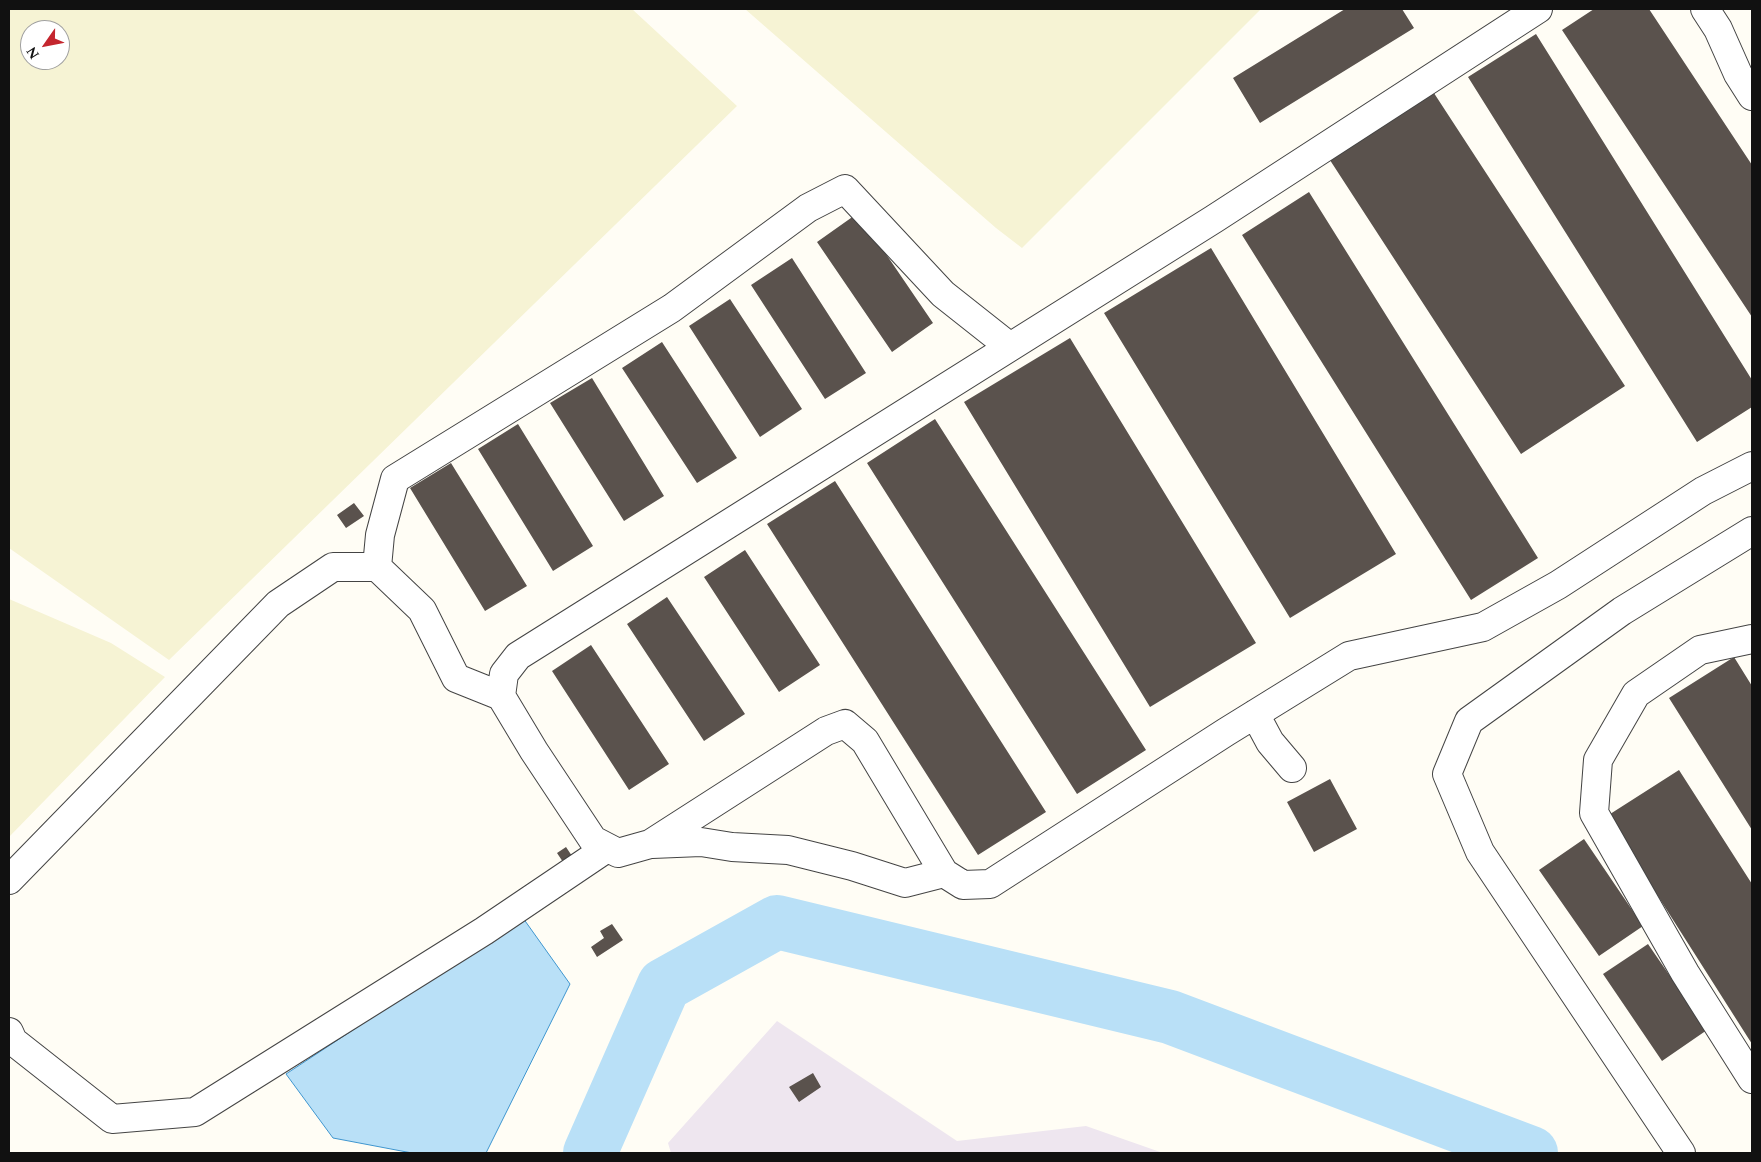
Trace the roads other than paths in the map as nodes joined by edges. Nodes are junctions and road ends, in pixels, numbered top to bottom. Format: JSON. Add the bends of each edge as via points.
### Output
{"nodes":[{"id":1,"x":1538,"y":9,"type":"edge"},
{"id":2,"x":1705,"y":9,"type":"edge"},
{"id":3,"x":1752,"y":96,"type":"edge"},
{"id":4,"x":1010,"y":347,"type":"junction"},
{"id":5,"x":1752,"y":466,"type":"edge"},
{"id":6,"x":1752,"y":531,"type":"edge"},
{"id":7,"x":377,"y":567,"type":"junction"},
{"id":8,"x":1752,"y":639,"type":"edge"},
{"id":9,"x":501,"y":696,"type":"junction"},
{"id":10,"x":1255,"y":714,"type":"junction"},
{"id":11,"x":1292,"y":768,"type":"dead end"},
{"id":12,"x":650,"y":844,"type":"junction"},
{"id":13,"x":608,"y":848,"type":"junction"},
{"id":14,"x":944,"y":873,"type":"junction"},
{"id":15,"x":9,"y":880,"type":"edge"},
{"id":16,"x":9,"y":1032,"type":"edge"},
{"id":17,"x":1752,"y":1079,"type":"edge"},
{"id":18,"x":1681,"y":1153,"type":"edge"}],
"edges":[{"from":1,"to":4,"type":"street"},
{"from":2,"to":3,"type":"street"},
{"from":4,"to":7,"type":"street","via":[[943,294],[845,189],[808,208],[672,308],[395,478],[380,535]]},
{"from":4,"to":9,"type":"street","via":[[518,656],[504,674]]},
{"from":5,"to":10,"type":"street","via":[[1703,491],[1558,585],[1483,628],[1349,656]]},
{"from":6,"to":18,"type":"street","via":[[1622,611],[1469,721],[1447,774],[1480,852]]},
{"from":7,"to":9,"type":"street","via":[[422,610],[456,678]]},
{"from":7,"to":15,"type":"street","via":[[333,567],[278,604]]},
{"from":8,"to":17,"type":"street","via":[[1700,650],[1636,694],[1598,760],[1594,813],[1685,973]]},
{"from":9,"to":13,"type":"street","via":[[593,840]]},
{"from":10,"to":11,"type":"street","via":[[1270,742]]},
{"from":10,"to":14,"type":"street","via":[[990,884],[963,885]]},
{"from":12,"to":13,"type":"street","via":[[618,853]]},
{"from":12,"to":14,"type":"street","via":[[701,842],[788,850],[905,883]]},
{"from":12,"to":14,"type":"street","via":[[826,731],[845,724],[864,741]]},
{"from":13,"to":16,"type":"street","via":[[484,931],[195,1112],[112,1119],[13,1041]]}]}
